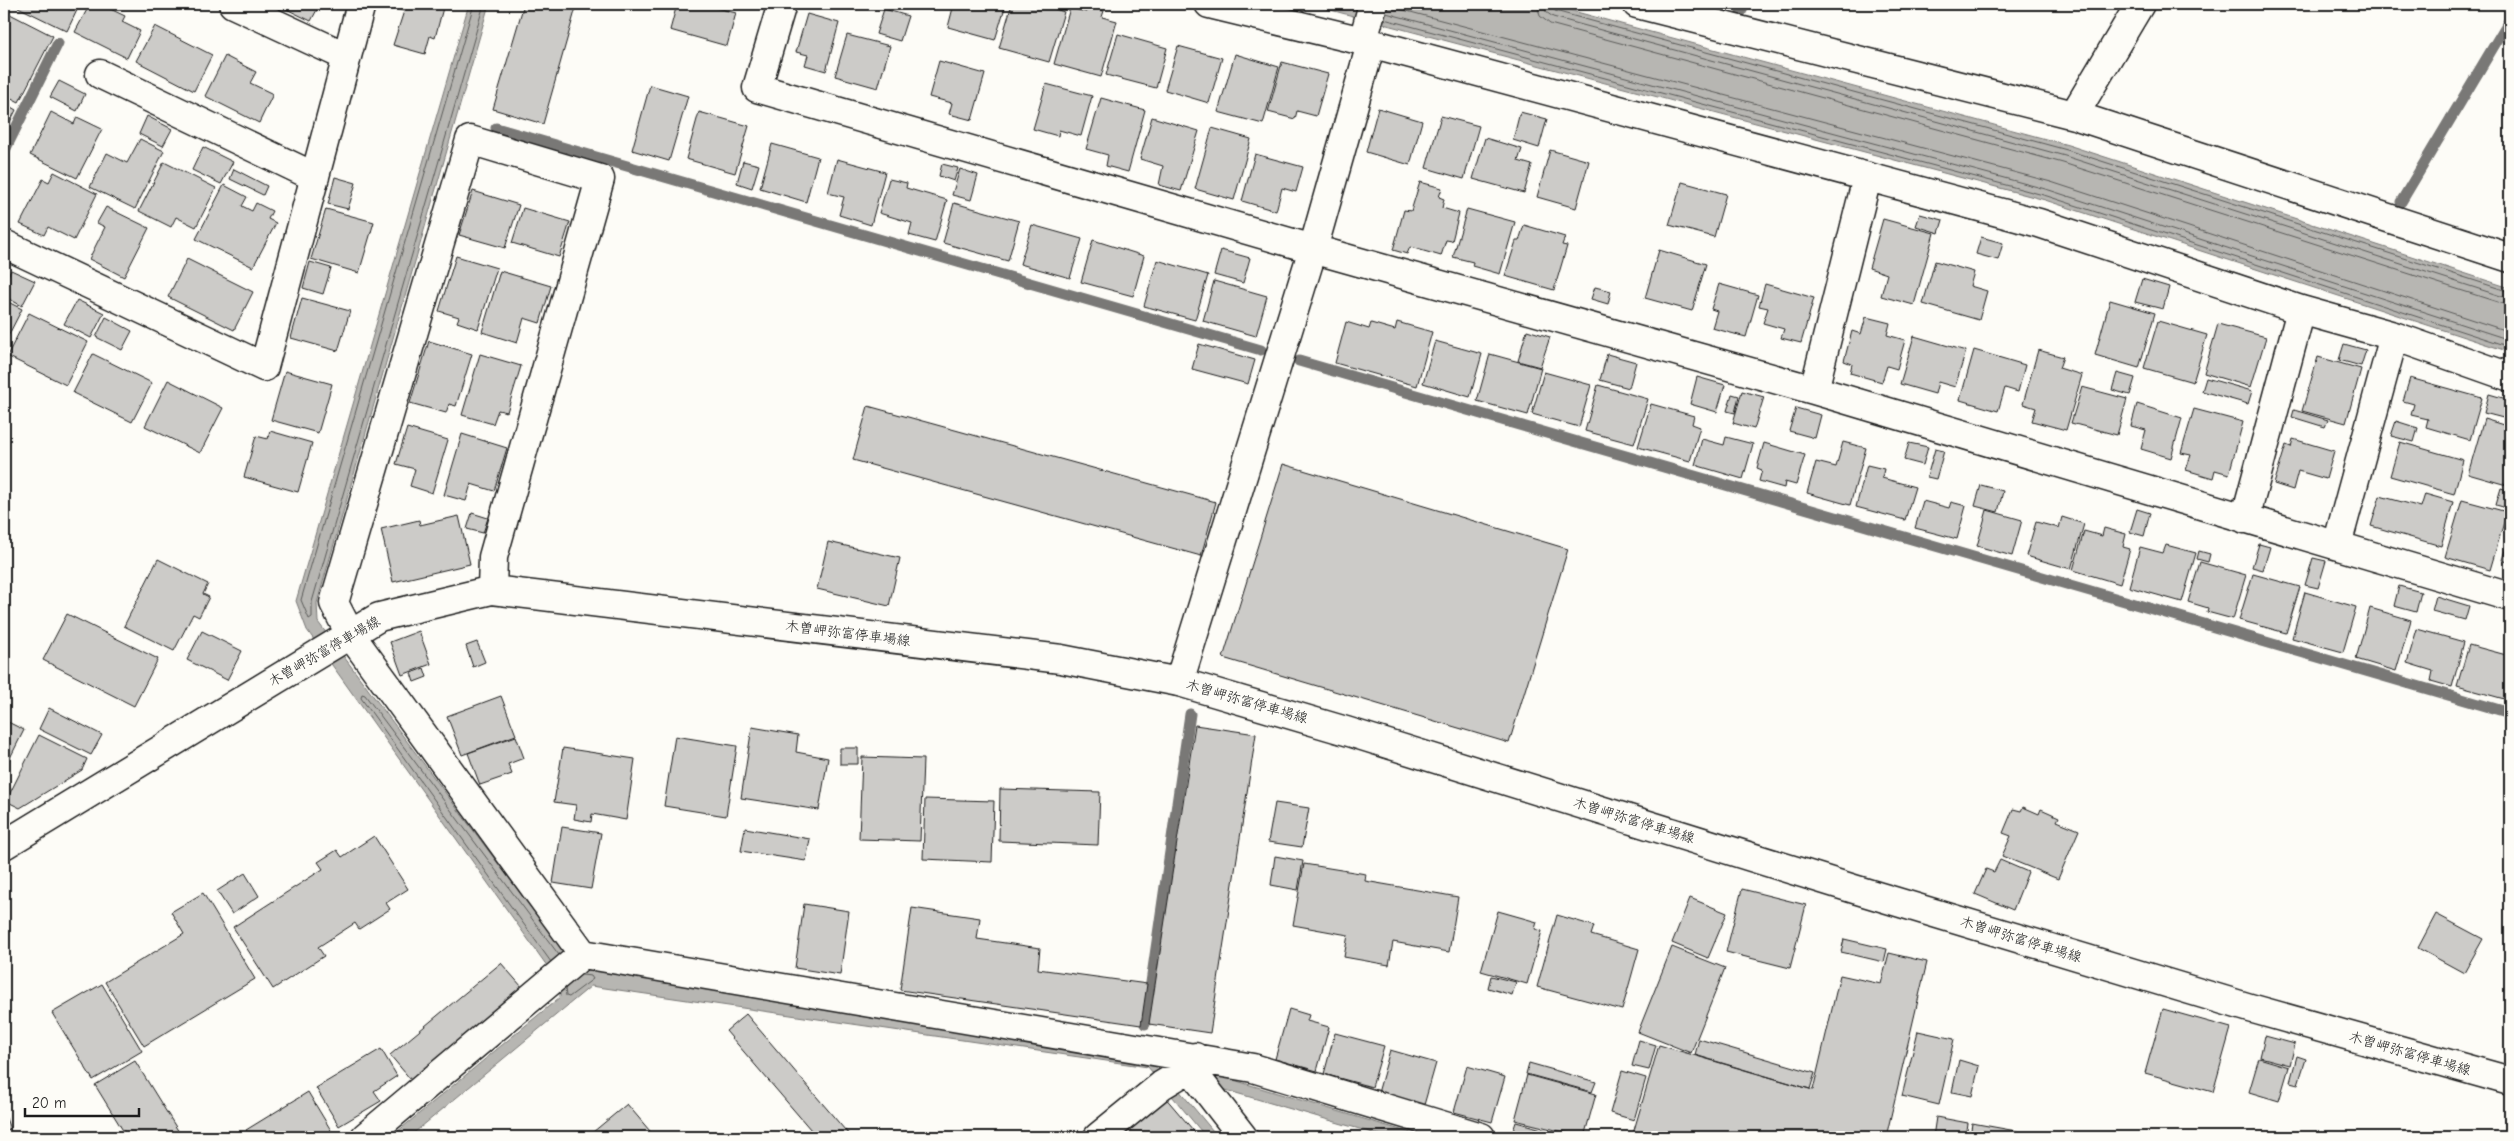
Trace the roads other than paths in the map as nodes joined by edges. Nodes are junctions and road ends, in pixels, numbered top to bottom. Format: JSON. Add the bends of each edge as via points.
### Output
{"nodes":[{"id":1,"x":233,"y":4,"type":"edge"},
{"id":2,"x":361,"y":4,"type":"edge"},
{"id":3,"x":782,"y":4,"type":"edge"},
{"id":4,"x":1209,"y":4,"type":"edge"},
{"id":5,"x":1637,"y":4,"type":"edge"},
{"id":6,"x":2140,"y":4,"type":"edge"},
{"id":7,"x":1368,"y":29,"type":"edge"},
{"id":8,"x":347,"y":57,"type":"junction"},
{"id":9,"x":100,"y":74,"type":"dead end"},
{"id":10,"x":2074,"y":115,"type":"junction"},
{"id":11,"x":314,"y":177,"type":"junction"},
{"id":12,"x":1867,"y":178,"type":"junction"},
{"id":13,"x":4,"y":244,"type":"edge"},
{"id":14,"x":1313,"y":249,"type":"junction"},
{"id":15,"x":2510,"y":258,"type":"edge"},
{"id":16,"x":2301,"y":310,"type":"junction"},
{"id":17,"x":2394,"y":336,"type":"junction"},
{"id":18,"x":2510,"y":377,"type":"edge"},
{"id":19,"x":1814,"y":390,"type":"junction"},
{"id":20,"x":2245,"y":519,"type":"junction"},
{"id":21,"x":2337,"y":545,"type":"junction"},
{"id":22,"x":492,"y":590,"type":"junction"},
{"id":23,"x":2510,"y":597,"type":"edge"},
{"id":24,"x":345,"y":637,"type":"junction"},
{"id":25,"x":1179,"y":682,"type":"junction"},
{"id":26,"x":4,"y":845,"type":"edge"},
{"id":27,"x":580,"y":957,"type":"junction"},
{"id":28,"x":1196,"y":1069,"type":"junction"},
{"id":29,"x":2510,"y":1081,"type":"edge"},
{"id":30,"x":365,"y":1137,"type":"edge"},
{"id":31,"x":1098,"y":1137,"type":"edge"},
{"id":32,"x":1243,"y":1137,"type":"edge"},
{"id":33,"x":1481,"y":1137,"type":"edge"}],
"edges":[{"from":1,"to":8,"type":"street"},
{"from":2,"to":8,"type":"street"},
{"from":3,"to":14,"type":"street","via":[[757,88]]},
{"from":4,"to":7,"type":"street"},
{"from":5,"to":10,"type":"street"},
{"from":6,"to":10,"type":"street"},
{"from":7,"to":12,"type":"street"},
{"from":7,"to":14,"type":"street"},
{"from":8,"to":11,"type":"street"},
{"from":9,"to":11,"type":"street"},
{"from":10,"to":15,"type":"street"},
{"from":11,"to":13,"type":"street","via":[[264,366]]},
{"from":12,"to":16,"type":"street","via":[[2039,223]]},
{"from":12,"to":19,"type":"street"},
{"from":14,"to":19,"type":"street"},
{"from":14,"to":25,"type":"street"},
{"from":16,"to":17,"type":"street"},
{"from":16,"to":20,"type":"street"},
{"from":17,"to":18,"type":"street"},
{"from":17,"to":21,"type":"street"},
{"from":19,"to":20,"type":"street"},
{"from":20,"to":21,"type":"street"},
{"from":21,"to":23,"type":"street"},
{"from":22,"to":24,"type":"street","name":"木曽岬弥富停車場線","via":[[380,617]]},
{"from":22,"to":24,"type":"street","via":[[493,557],[600,179],[470,140],[334,603]]},
{"from":22,"to":25,"type":"street","name":"木曽岬弥富停車場線","via":[[1061,659]]},
{"from":24,"to":26,"type":"street","name":"木曽岬弥富停車場線"},
{"from":24,"to":27,"type":"street"},
{"from":25,"to":29,"type":"street","name":"木曽岬弥富停車場線","via":[[2250,1008]]},
{"from":27,"to":28,"type":"street"},
{"from":27,"to":30,"type":"street"},
{"from":28,"to":31,"type":"street","via":[[1162,1085]]},
{"from":28,"to":32,"type":"street"},
{"from":28,"to":33,"type":"street","via":[[1253,1068]]}]}
